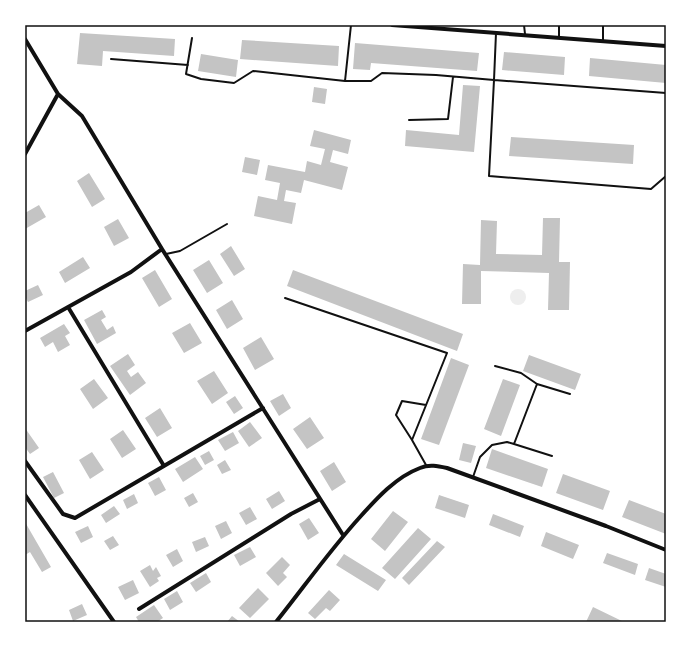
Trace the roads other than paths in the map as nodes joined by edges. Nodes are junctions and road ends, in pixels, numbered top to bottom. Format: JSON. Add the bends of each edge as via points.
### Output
{"nodes":[{"id":1,"x":351,"y":25,"type":"edge"},
{"id":2,"x":392,"y":25,"type":"edge"},
{"id":3,"x":524,"y":25,"type":"edge"},
{"id":4,"x":559,"y":25,"type":"edge"},
{"id":5,"x":603,"y":25,"type":"edge"},
{"id":6,"x":414,"y":26,"type":"edge"},
{"id":7,"x":445,"y":27,"type":"edge"},
{"id":8,"x":496,"y":33,"type":"junction"},
{"id":9,"x":525,"y":35,"type":"junction"},
{"id":10,"x":192,"y":38,"type":"dead end"},
{"id":11,"x":558,"y":38,"type":"junction"},
{"id":12,"x":25,"y":39,"type":"edge"},
{"id":13,"x":603,"y":41,"type":"junction"},
{"id":14,"x":666,"y":46,"type":"edge"},
{"id":15,"x":111,"y":59,"type":"dead end"},
{"id":16,"x":188,"y":65,"type":"junction"},
{"id":17,"x":453,"y":77,"type":"junction"},
{"id":18,"x":494,"y":80,"type":"junction"},
{"id":19,"x":345,"y":81,"type":"junction"},
{"id":20,"x":666,"y":93,"type":"edge"},
{"id":21,"x":58,"y":94,"type":"junction"},
{"id":22,"x":409,"y":120,"type":"dead end"},
{"id":23,"x":25,"y":154,"type":"edge"},
{"id":24,"x":666,"y":176,"type":"edge"},
{"id":25,"x":227,"y":224,"type":"dead end"},
{"id":26,"x":162,"y":249,"type":"junction"},
{"id":27,"x":165,"y":254,"type":"junction"},
{"id":28,"x":285,"y":298,"type":"dead end"},
{"id":29,"x":68,"y":307,"type":"junction"},
{"id":30,"x":25,"y":331,"type":"edge"},
{"id":31,"x":495,"y":366,"type":"dead end"},
{"id":32,"x":537,"y":384,"type":"junction"},
{"id":33,"x":570,"y":394,"type":"dead end"},
{"id":34,"x":426,"y":405,"type":"junction"},
{"id":35,"x":263,"y":408,"type":"junction"},
{"id":36,"x":412,"y":440,"type":"junction"},
{"id":37,"x":514,"y":444,"type":"junction"},
{"id":38,"x":552,"y":456,"type":"dead end"},
{"id":39,"x":25,"y":461,"type":"edge"},
{"id":40,"x":164,"y":466,"type":"junction"},
{"id":41,"x":426,"y":466,"type":"junction"},
{"id":42,"x":473,"y":477,"type":"junction"},
{"id":43,"x":25,"y":495,"type":"edge"},
{"id":44,"x":320,"y":499,"type":"junction"},
{"id":45,"x":343,"y":536,"type":"junction"},
{"id":46,"x":666,"y":550,"type":"edge"},
{"id":47,"x":139,"y":609,"type":"dead end"},
{"id":48,"x":114,"y":622,"type":"edge"},
{"id":49,"x":276,"y":622,"type":"edge"}],
"edges":[{"from":1,"to":19,"type":"lane"},
{"from":2,"to":6,"type":"street"},
{"from":3,"to":9,"type":"lane"},
{"from":4,"to":11,"type":"lane"},
{"from":5,"to":13,"type":"lane"},
{"from":6,"to":7,"type":"street"},
{"from":7,"to":8,"type":"street"},
{"from":8,"to":9,"type":"street"},
{"from":8,"to":18,"type":"lane"},
{"from":9,"to":11,"type":"street"},
{"from":10,"to":16,"type":"lane"},
{"from":11,"to":13,"type":"street"},
{"from":12,"to":21,"type":"street"},
{"from":13,"to":14,"type":"street"},
{"from":15,"to":16,"type":"lane"},
{"from":16,"to":19,"type":"lane","via":[[186,74],[201,79],[234,83],[253,72]]},
{"from":17,"to":18,"type":"lane"},
{"from":17,"to":19,"type":"lane","via":[[382,73],[371,81]]},
{"from":17,"to":22,"type":"lane","via":[[448,119]]},
{"from":18,"to":20,"type":"lane"},
{"from":18,"to":24,"type":"lane","via":[[489,176],[651,189]]},
{"from":21,"to":23,"type":"street"},
{"from":21,"to":26,"type":"street","via":[[82,116]]},
{"from":25,"to":27,"type":"lane","via":[[180,251]]},
{"from":26,"to":27,"type":"street"},
{"from":26,"to":29,"type":"street","via":[[131,272]]},
{"from":27,"to":35,"type":"street"},
{"from":28,"to":34,"type":"lane","via":[[447,353]]},
{"from":29,"to":30,"type":"street"},
{"from":29,"to":40,"type":"street"},
{"from":31,"to":32,"type":"lane","via":[[521,373]]},
{"from":32,"to":33,"type":"lane"},
{"from":32,"to":37,"type":"lane"},
{"from":34,"to":36,"type":"lane"},
{"from":34,"to":36,"type":"lane","via":[[402,401],[396,415]]},
{"from":35,"to":40,"type":"street"},
{"from":35,"to":44,"type":"street"},
{"from":36,"to":41,"type":"lane"},
{"from":37,"to":38,"type":"lane"},
{"from":37,"to":42,"type":"lane","via":[[507,442],[492,445],[480,457]]},
{"from":39,"to":40,"type":"street","via":[[63,514],[75,518]]},
{"from":41,"to":42,"type":"street","via":[[435,465]]},
{"from":41,"to":45,"type":"street","via":[[405,475],[379,496]]},
{"from":42,"to":46,"type":"street"},
{"from":43,"to":48,"type":"street"},
{"from":44,"to":45,"type":"street"},
{"from":44,"to":47,"type":"street","via":[[291,514]]},
{"from":45,"to":49,"type":"street"}]}
